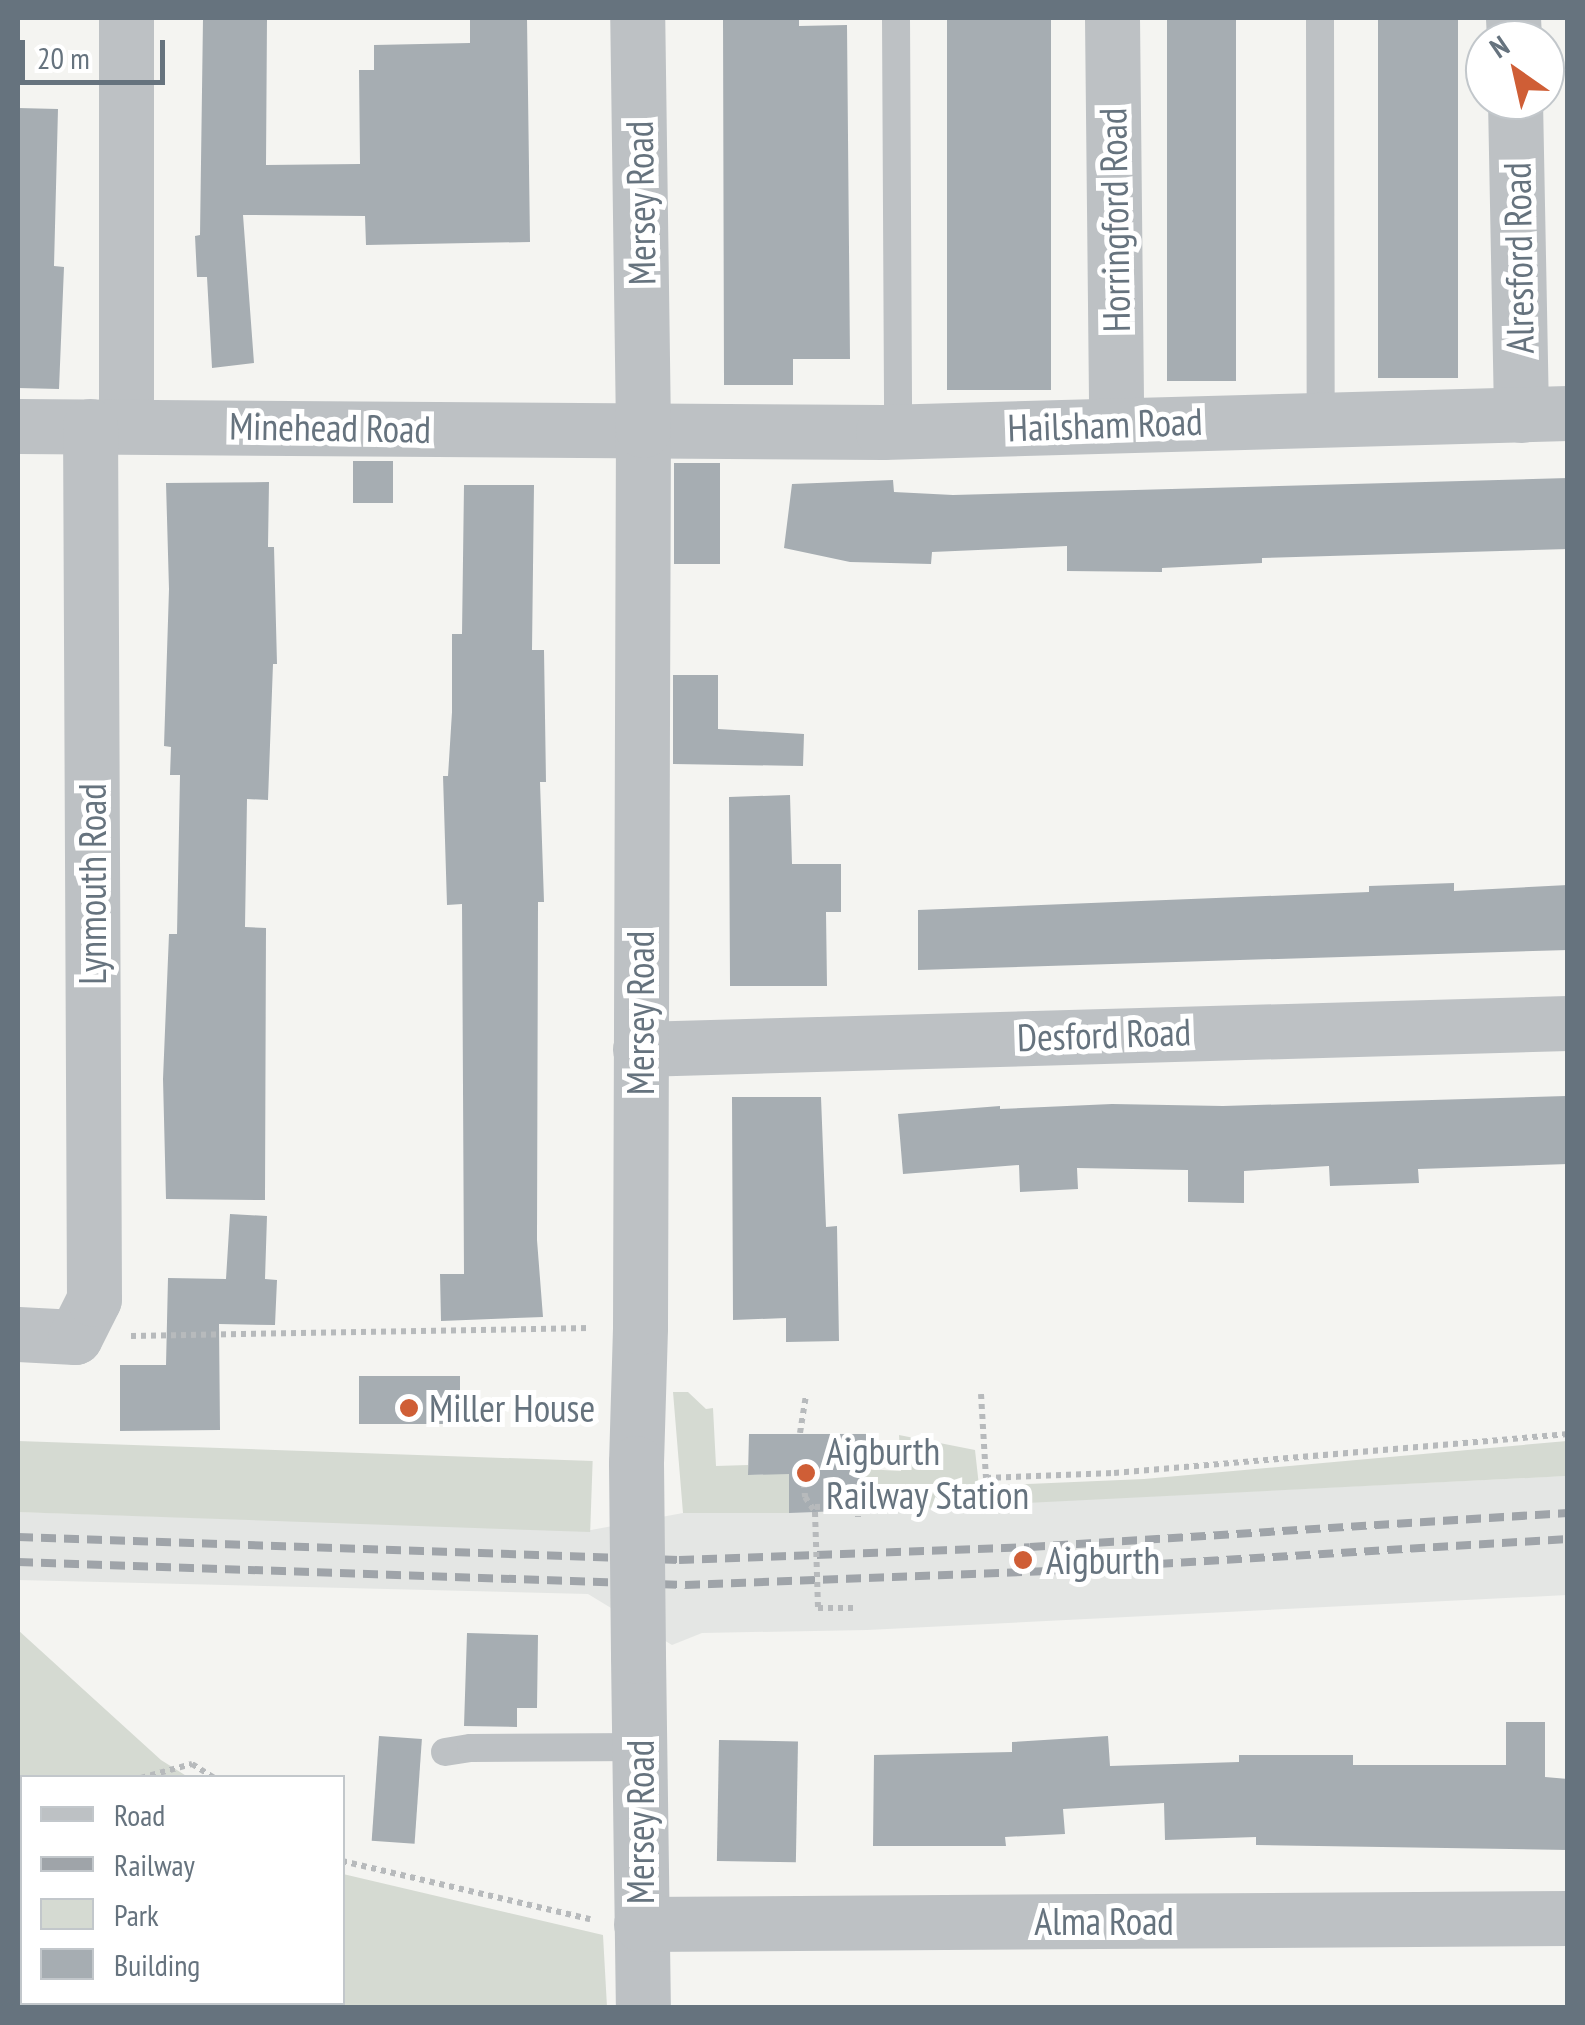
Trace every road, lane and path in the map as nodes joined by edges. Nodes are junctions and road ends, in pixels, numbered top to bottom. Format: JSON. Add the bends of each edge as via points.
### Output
{"nodes":[{"id":1,"x":126,"y":18,"type":"edge"},
{"id":2,"x":637,"y":18,"type":"edge"},
{"id":3,"x":896,"y":18,"type":"edge"},
{"id":4,"x":1112,"y":18,"type":"edge"},
{"id":5,"x":1320,"y":18,"type":"edge"},
{"id":6,"x":1517,"y":120,"type":"edge"},
{"id":7,"x":1544,"y":414,"type":"edge"},
{"id":8,"x":1321,"y":419,"type":"junction"},
{"id":9,"x":1116,"y":423,"type":"junction"},
{"id":10,"x":108,"y":425,"type":"junction"},
{"id":11,"x":18,"y":426,"type":"edge"},
{"id":12,"x":643,"y":430,"type":"junction"},
{"id":13,"x":898,"y":430,"type":"junction"},
{"id":14,"x":1568,"y":1022,"type":"edge"},
{"id":15,"x":640,"y":1049,"type":"junction"},
{"id":16,"x":640,"y":1328,"type":"junction"},
{"id":17,"x":18,"y":1334,"type":"edge"},
{"id":18,"x":75,"y":1337,"type":"junction"},
{"id":19,"x":806,"y":1394,"type":"dead end"},
{"id":20,"x":981,"y":1394,"type":"dead end"},
{"id":21,"x":800,"y":1433,"type":"dead end"},
{"id":22,"x":1568,"y":1434,"type":"edge"},
{"id":23,"x":803,"y":1473,"type":"dead end"},
{"id":24,"x":816,"y":1510,"type":"junction"},
{"id":25,"x":858,"y":1517,"type":"dead end"},
{"id":26,"x":858,"y":1608,"type":"dead end"},
{"id":27,"x":640,"y":1747,"type":"junction"},
{"id":28,"x":445,"y":1752,"type":"dead end"},
{"id":29,"x":152,"y":1775,"type":"edge"},
{"id":30,"x":209,"y":1775,"type":"edge"},
{"id":31,"x":345,"y":1862,"type":"edge"},
{"id":32,"x":1568,"y":1918,"type":"edge"},
{"id":33,"x":641,"y":1924,"type":"junction"},
{"id":34,"x":642,"y":2008,"type":"edge"}],
"edges":[{"from":1,"to":10,"type":"street","name":"Lynmouth Road"},
{"from":2,"to":12,"type":"street","name":"Mersey Road"},
{"from":3,"to":13,"type":"lane"},
{"from":4,"to":9,"type":"street","name":"Horringford Road"},
{"from":5,"to":8,"type":"lane"},
{"from":6,"to":7,"type":"street","name":"Alresford Road"},
{"from":7,"to":8,"type":"street","name":"Hailsham Road"},
{"from":8,"to":9,"type":"street","name":"Hailsham Road"},
{"from":9,"to":13,"type":"street","name":"Hailsham Road"},
{"from":10,"to":11,"type":"street","name":"Minehead Road"},
{"from":10,"to":12,"type":"street","name":"Minehead Road"},
{"from":10,"to":18,"type":"street","name":"Lynmouth Road","via":[[94,1299]]},
{"from":12,"to":13,"type":"street","name":"Hailsham Road"},
{"from":12,"to":15,"type":"street","name":"Mersey Road"},
{"from":14,"to":15,"type":"street","name":"Desford Road"},
{"from":15,"to":16,"type":"street","name":"Mersey Road"},
{"from":16,"to":18,"type":"path"},
{"from":16,"to":27,"type":"street","name":"Mersey Road","bridge":true},
{"from":17,"to":18,"type":"street"},
{"from":19,"to":21,"type":"path"},
{"from":20,"to":22,"type":"path","via":[[986,1478]]},
{"from":23,"to":24,"type":"path","via":[[805,1497]]},
{"from":24,"to":25,"type":"path","via":[[858,1506]]},
{"from":24,"to":26,"type":"path","bridge":true,"via":[[818,1608]]},
{"from":27,"to":28,"type":"lane"},
{"from":27,"to":33,"type":"street","name":"Mersey Road"},
{"from":29,"to":30,"type":"path","via":[[192,1764]]},
{"from":31,"to":33,"type":"path","via":[[600,1921]]},
{"from":32,"to":33,"type":"street","name":"Alma Road"},
{"from":33,"to":34,"type":"street","name":"Mersey Road"}]}
